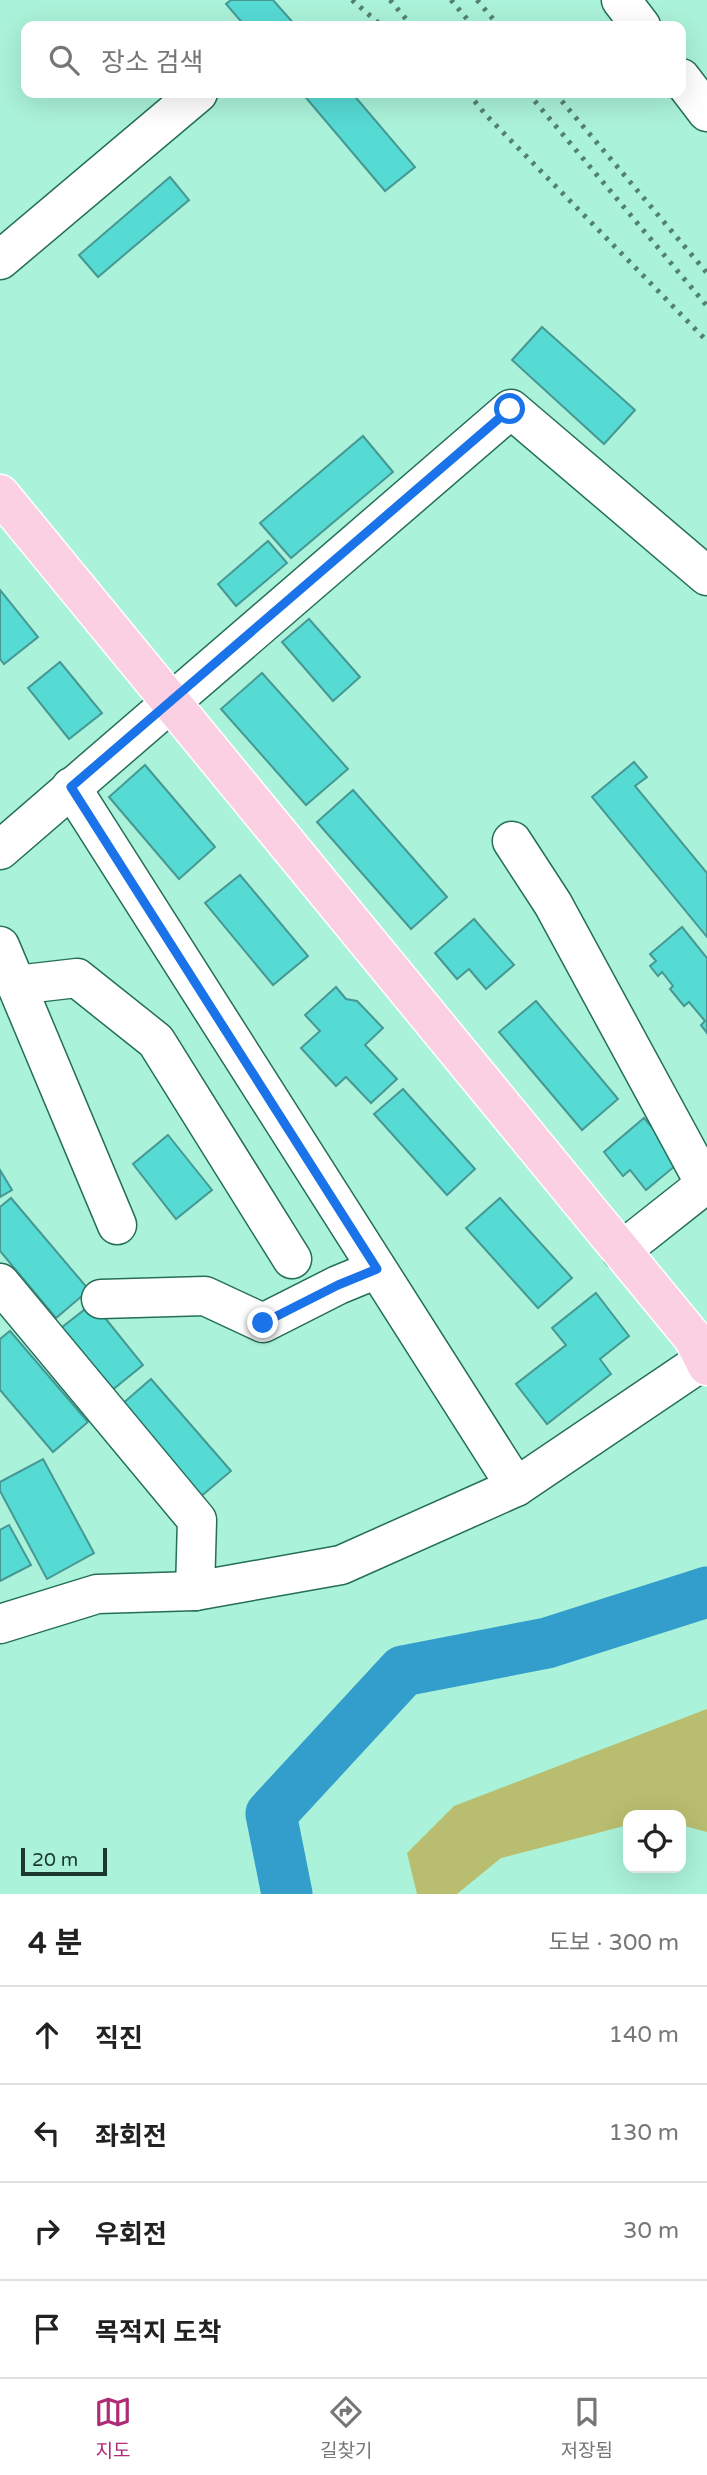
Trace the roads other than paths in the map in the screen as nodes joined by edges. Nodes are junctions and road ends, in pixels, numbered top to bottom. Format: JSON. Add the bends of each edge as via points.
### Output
{"nodes":[{"id":1,"x":621,"y":0,"type":"edge"},
{"id":2,"x":637,"y":21,"type":"edge"},
{"id":3,"x":686,"y":84,"type":"edge"},
{"id":4,"x":192,"y":98,"type":"edge"},
{"id":5,"x":707,"y":111,"type":"edge"},
{"id":6,"x":0,"y":260,"type":"edge"},
{"id":7,"x":0,"y":494,"type":"edge"},
{"id":8,"x":707,"y":576,"type":"edge"},
{"id":9,"x":171,"y":702,"type":"junction"},
{"id":10,"x":71,"y":787,"type":"junction"},
{"id":11,"x":512,"y":841,"type":"dead end"},
{"id":12,"x":0,"y":850,"type":"edge"},
{"id":13,"x":0,"y":946,"type":"edge"},
{"id":14,"x":16,"y":985,"type":"junction"},
{"id":15,"x":706,"y":1184,"type":"edge"},
{"id":16,"x":117,"y":1225,"type":"dead end"},
{"id":17,"x":621,"y":1251,"type":"junction"},
{"id":18,"x":292,"y":1259,"type":"dead end"},
{"id":19,"x":377,"y":1269,"type":"junction"},
{"id":20,"x":0,"y":1283,"type":"edge"},
{"id":21,"x":101,"y":1298,"type":"dead end"},
{"id":22,"x":706,"y":1362,"type":"edge"},
{"id":23,"x":516,"y":1487,"type":"junction"},
{"id":24,"x":195,"y":1591,"type":"junction"},
{"id":25,"x":0,"y":1624,"type":"edge"}],
"edges":[{"from":1,"to":2,"type":"street"},
{"from":3,"to":5,"type":"street"},
{"from":4,"to":6,"type":"street"},
{"from":7,"to":9,"type":"main road"},
{"from":8,"to":9,"type":"street","via":[[510,409]]},
{"from":9,"to":10,"type":"street"},
{"from":9,"to":17,"type":"main road"},
{"from":10,"to":12,"type":"street"},
{"from":10,"to":19,"type":"street"},
{"from":11,"to":15,"type":"street","via":[[553,904]]},
{"from":13,"to":14,"type":"street"},
{"from":14,"to":16,"type":"street"},
{"from":14,"to":18,"type":"street","via":[[77,978],[156,1041]]},
{"from":15,"to":17,"type":"street"},
{"from":17,"to":22,"type":"main road","via":[[693,1338]]},
{"from":19,"to":21,"type":"street","via":[[263,1323],[205,1296]]},
{"from":19,"to":23,"type":"street"},
{"from":20,"to":24,"type":"street","via":[[197,1520]]},
{"from":22,"to":23,"type":"street"},
{"from":23,"to":24,"type":"street","via":[[341,1566]]},
{"from":24,"to":25,"type":"street","via":[[97,1594]]}]}
